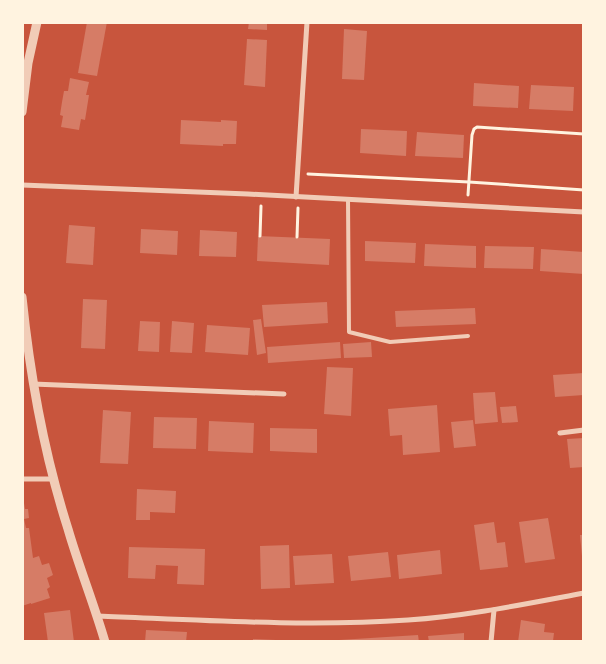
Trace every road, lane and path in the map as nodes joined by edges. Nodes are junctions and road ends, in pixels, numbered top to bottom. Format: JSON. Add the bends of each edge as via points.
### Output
{"nodes":[{"id":1,"x":36,"y":22,"type":"edge"},
{"id":2,"x":307,"y":22,"type":"edge"},
{"id":3,"x":25,"y":62,"type":"edge"},
{"id":4,"x":22,"y":112,"type":"edge"},
{"id":5,"x":584,"y":134,"type":"edge"},
{"id":6,"x":298,"y":174,"type":"junction"},
{"id":7,"x":469,"y":182,"type":"junction"},
{"id":8,"x":22,"y":185,"type":"edge"},
{"id":9,"x":584,"y":190,"type":"edge"},
{"id":10,"x":262,"y":195,"type":"junction"},
{"id":11,"x":298,"y":197,"type":"junction"},
{"id":12,"x":348,"y":199,"type":"junction"},
{"id":13,"x":468,"y":206,"type":"junction"},
{"id":14,"x":584,"y":212,"type":"edge"},
{"id":15,"x":260,"y":236,"type":"dead end"},
{"id":16,"x":297,"y":238,"type":"dead end"},
{"id":17,"x":22,"y":297,"type":"edge"},
{"id":18,"x":468,"y":336,"type":"dead end"},
{"id":19,"x":33,"y":384,"type":"junction"},
{"id":20,"x":284,"y":394,"type":"dead end"},
{"id":21,"x":584,"y":430,"type":"edge"},
{"id":22,"x":560,"y":433,"type":"dead end"},
{"id":23,"x":22,"y":479,"type":"edge"},
{"id":24,"x":54,"y":479,"type":"junction"},
{"id":25,"x":584,"y":593,"type":"edge"},
{"id":26,"x":494,"y":610,"type":"junction"},
{"id":27,"x":98,"y":616,"type":"junction"},
{"id":28,"x":105,"y":642,"type":"edge"},
{"id":29,"x":491,"y":642,"type":"edge"}],
"edges":[{"from":1,"to":3,"type":"street"},
{"from":2,"to":6,"type":"street"},
{"from":3,"to":4,"type":"street"},
{"from":5,"to":7,"type":"path","via":[[477,126],[472,135]]},
{"from":6,"to":7,"type":"path"},
{"from":6,"to":11,"type":"street"},
{"from":7,"to":9,"type":"path"},
{"from":7,"to":13,"type":"path"},
{"from":8,"to":10,"type":"street"},
{"from":10,"to":11,"type":"street"},
{"from":10,"to":15,"type":"path"},
{"from":11,"to":12,"type":"street"},
{"from":11,"to":16,"type":"path"},
{"from":12,"to":13,"type":"street"},
{"from":12,"to":18,"type":"lane","via":[[348,332],[390,342]]},
{"from":13,"to":14,"type":"street"},
{"from":17,"to":19,"type":"street"},
{"from":19,"to":20,"type":"street"},
{"from":19,"to":24,"type":"street"},
{"from":21,"to":22,"type":"street"},
{"from":23,"to":24,"type":"street"},
{"from":24,"to":27,"type":"street","via":[[67,528]]},
{"from":25,"to":26,"type":"street"},
{"from":26,"to":27,"type":"street","via":[[408,620],[318,623]]},
{"from":26,"to":29,"type":"street"},
{"from":27,"to":28,"type":"street"}]}
